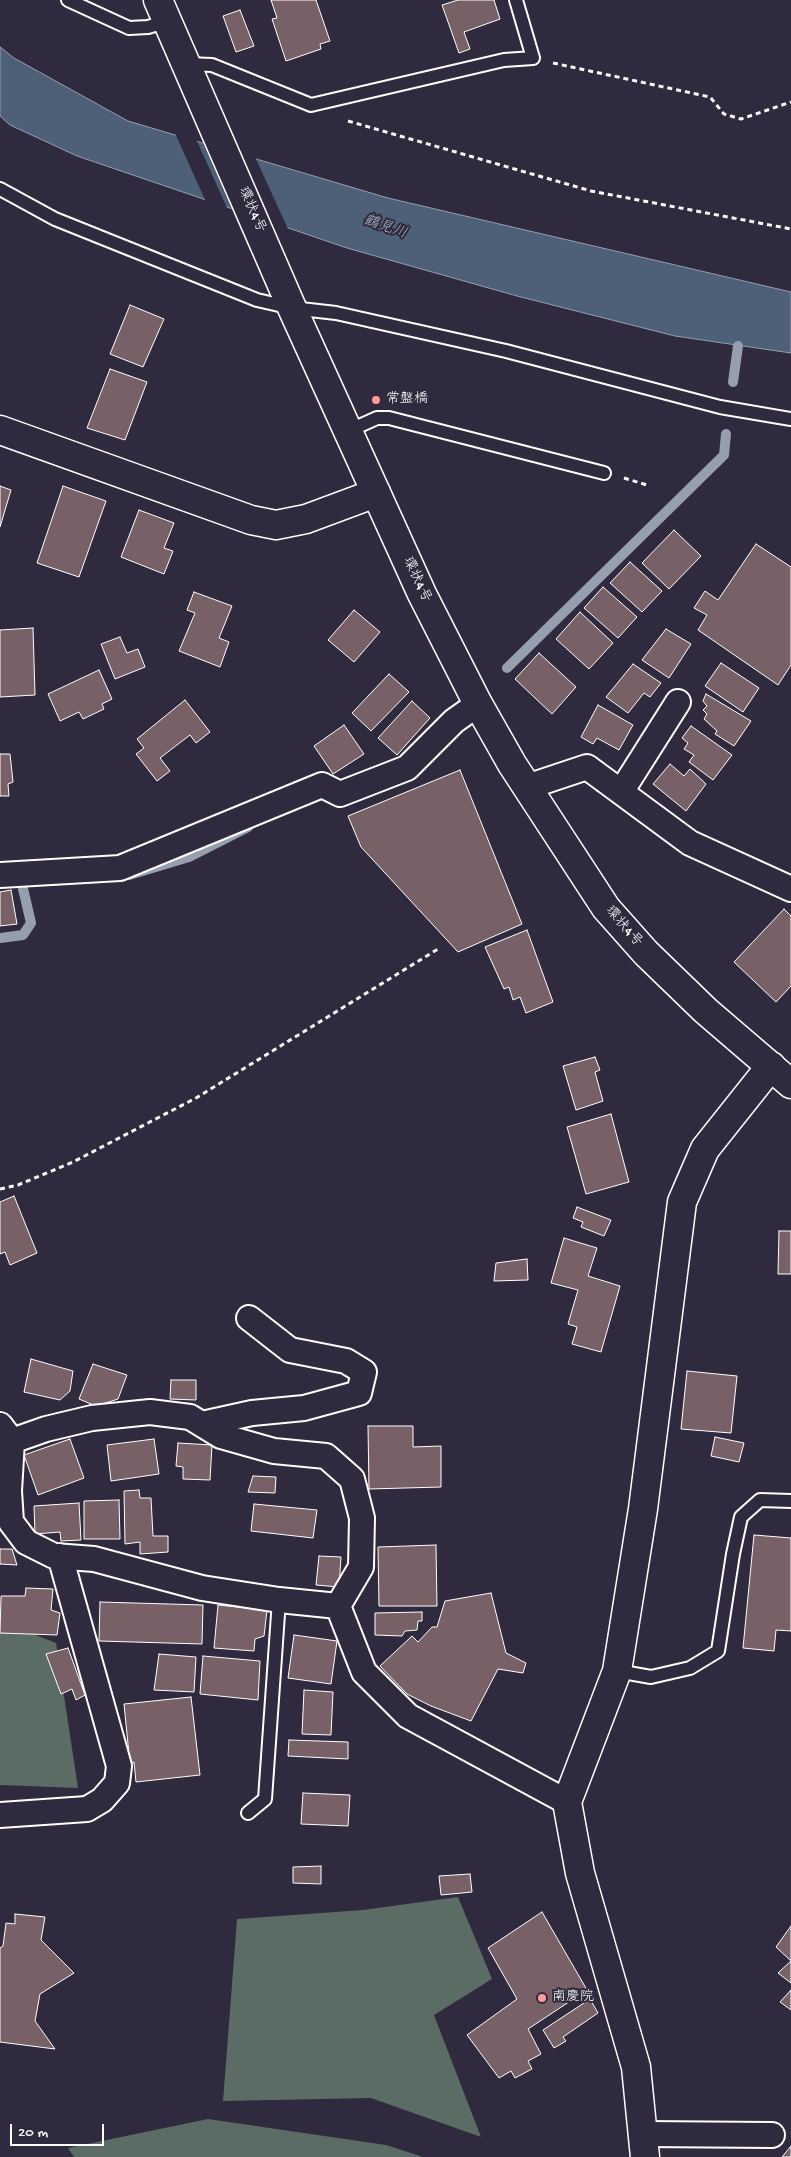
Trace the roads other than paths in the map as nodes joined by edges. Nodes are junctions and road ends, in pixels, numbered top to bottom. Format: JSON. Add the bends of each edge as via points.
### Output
{"nodes":[{"id":1,"x":68,"y":0,"type":"edge"},
{"id":2,"x":516,"y":0,"type":"edge"},
{"id":3,"x":163,"y":11,"type":"edge"},
{"id":4,"x":187,"y":64,"type":"junction"},
{"id":5,"x":0,"y":189,"type":"edge"},
{"id":6,"x":290,"y":300,"type":"junction"},
{"id":7,"x":791,"y":419,"type":"edge"},
{"id":8,"x":0,"y":430,"type":"edge"},
{"id":9,"x":348,"y":431,"type":"junction"},
{"id":10,"x":604,"y":473,"type":"dead end"},
{"id":11,"x":376,"y":493,"type":"junction"},
{"id":12,"x":678,"y":702,"type":"dead end"},
{"id":13,"x":478,"y":704,"type":"junction"},
{"id":14,"x":527,"y":787,"type":"junction"},
{"id":15,"x":621,"y":792,"type":"junction"},
{"id":16,"x":0,"y":875,"type":"edge"},
{"id":17,"x":790,"y":885,"type":"edge"},
{"id":18,"x":771,"y":1066,"type":"junction"},
{"id":19,"x":791,"y":1084,"type":"edge"},
{"id":20,"x":249,"y":1318,"type":"dead end"},
{"id":21,"x":202,"y":1424,"type":"junction"},
{"id":22,"x":6,"y":1433,"type":"edge"},
{"id":23,"x":791,"y":1502,"type":"edge"},
{"id":24,"x":60,"y":1556,"type":"junction"},
{"id":25,"x":279,"y":1600,"type":"junction"},
{"id":26,"x":338,"y":1606,"type":"junction"},
{"id":27,"x":617,"y":1671,"type":"junction"},
{"id":28,"x":567,"y":1802,"type":"junction"},
{"id":29,"x":248,"y":1813,"type":"dead end"},
{"id":30,"x":0,"y":1815,"type":"edge"},
{"id":31,"x":772,"y":2135,"type":"dead end"},
{"id":32,"x":644,"y":2146,"type":"edge"}],
"edges":[{"from":1,"to":3,"type":"lane","via":[[129,28],[148,27]]},
{"from":2,"to":4,"type":"lane","via":[[533,58],[504,60],[311,105],[212,65]]},
{"from":3,"to":4,"type":"street","name":"環状4号"},
{"from":4,"to":6,"type":"street","name":"環状4号"},
{"from":5,"to":6,"type":"lane","via":[[55,219],[225,289],[257,300]]},
{"from":6,"to":7,"type":"lane","via":[[720,406]]},
{"from":6,"to":9,"type":"street","name":"環状4号"},
{"from":8,"to":11,"type":"street","via":[[251,520],[276,525],[306,519]]},
{"from":9,"to":10,"type":"lane","via":[[377,418],[389,418]]},
{"from":9,"to":11,"type":"street","name":"環状4号"},
{"from":11,"to":13,"type":"street","name":"環状4号","via":[[422,594]]},
{"from":12,"to":15,"type":"street"},
{"from":13,"to":14,"type":"street","name":"環状4号"},
{"from":13,"to":16,"type":"street","via":[[454,721],[407,768],[340,794],[322,784],[120,868]]},
{"from":14,"to":15,"type":"street","via":[[587,767]]},
{"from":14,"to":18,"type":"street","name":"環状4号","via":[[606,908],[646,953],[706,1011]]},
{"from":15,"to":17,"type":"street","via":[[690,843]]},
{"from":18,"to":19,"type":"street","name":"環状4号"},
{"from":18,"to":27,"type":"street","via":[[705,1149],[682,1202],[643,1508]]},
{"from":20,"to":21,"type":"street","via":[[290,1350],[346,1361],[364,1372],[359,1393],[304,1408],[252,1413]]},
{"from":21,"to":22,"type":"street","via":[[190,1417],[150,1412]]},
{"from":21,"to":26,"type":"street","via":[[221,1436],[274,1451],[326,1456],[352,1479],[362,1518],[361,1567]]},
{"from":22,"to":24,"type":"street","via":[[11,1522],[26,1542]]},
{"from":23,"to":27,"type":"lane","via":[[760,1500],[742,1517],[718,1651],[690,1668],[651,1677]]},
{"from":24,"to":25,"type":"street","via":[[94,1559],[202,1588]]},
{"from":24,"to":30,"type":"street","via":[[119,1766],[117,1784],[102,1800],[87,1809]]},
{"from":25,"to":26,"type":"street"},
{"from":25,"to":29,"type":"lane","via":[[265,1799]]},
{"from":26,"to":28,"type":"street","via":[[364,1672],[408,1716]]},
{"from":27,"to":28,"type":"street"},
{"from":28,"to":32,"type":"street","via":[[580,1873],[636,2066]]},
{"from":31,"to":32,"type":"street"}]}
